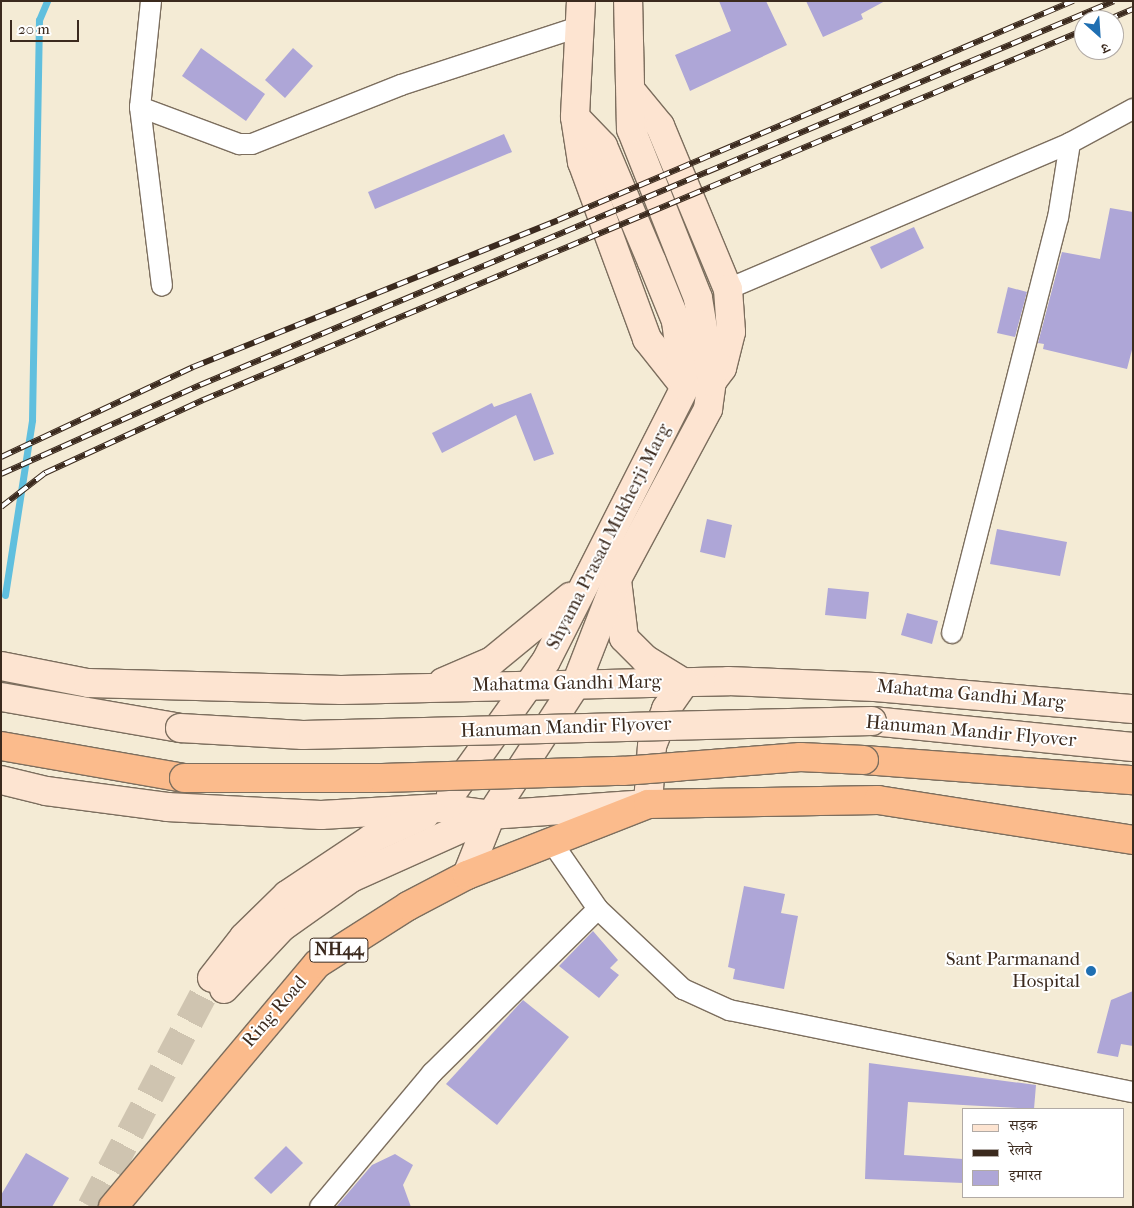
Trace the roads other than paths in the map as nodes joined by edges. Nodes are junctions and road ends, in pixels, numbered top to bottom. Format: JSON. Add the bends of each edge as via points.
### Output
{"nodes":[{"id":1,"x":151,"y":1,"type":"edge"},
{"id":2,"x":628,"y":1,"type":"edge"},
{"id":3,"x":580,"y":14,"type":"edge"},
{"id":4,"x":632,"y":92,"type":"junction"},
{"id":5,"x":140,"y":107,"type":"junction"},
{"id":6,"x":1133,"y":109,"type":"edge"},
{"id":7,"x":1070,"y":144,"type":"junction"},
{"id":8,"x":162,"y":286,"type":"dead end"},
{"id":9,"x":728,"y":289,"type":"junction"},
{"id":10,"x":712,"y":382,"type":"junction"},
{"id":11,"x":685,"y":387,"type":"junction"},
{"id":12,"x":617,"y":578,"type":"junction"},
{"id":13,"x":579,"y":589,"type":"junction"},
{"id":14,"x":952,"y":633,"type":"dead end"},
{"id":15,"x":1,"y":666,"type":"edge"},
{"id":16,"x":684,"y":683,"type":"junction"},
{"id":17,"x":576,"y":684,"type":"junction"},
{"id":18,"x":432,"y":686,"type":"junction"},
{"id":19,"x":526,"y":686,"type":"junction"},
{"id":20,"x":1,"y":697,"type":"edge"},
{"id":21,"x":1133,"y":709,"type":"edge"},
{"id":22,"x":1,"y":746,"type":"edge"},
{"id":23,"x":1133,"y":747,"type":"edge"},
{"id":24,"x":1,"y":780,"type":"edge"},
{"id":25,"x":1133,"y":780,"type":"edge"},
{"id":26,"x":648,"y":804,"type":"junction"},
{"id":27,"x":442,"y":808,"type":"junction"},
{"id":28,"x":491,"y":815,"type":"junction"},
{"id":29,"x":1133,"y":840,"type":"edge"},
{"id":30,"x":554,"y":844,"type":"junction"},
{"id":31,"x":467,"y":876,"type":"junction"},
{"id":32,"x":598,"y":909,"type":"junction"},
{"id":33,"x":1133,"y":1092,"type":"edge"},
{"id":34,"x":114,"y":1207,"type":"edge"},
{"id":35,"x":320,"y":1207,"type":"edge"}],
"edges":[{"from":1,"to":5,"type":"street"},
{"from":2,"to":4,"type":"street","name":"Shyama Prasad Mukherji Marg","via":[[626,34]]},
{"from":3,"to":5,"type":"street","via":[[246,146]]},
{"from":3,"to":11,"type":"street","via":[[575,117],[582,162],[647,339]]},
{"from":4,"to":9,"type":"street","name":"Shyama Prasad Mukherji Marg","via":[[660,126]]},
{"from":4,"to":10,"type":"street","name":"Shyama Prasad Mukherji Marg","via":[[631,129],[698,298]]},
{"from":5,"to":8,"type":"street"},
{"from":6,"to":7,"type":"street"},
{"from":7,"to":9,"type":"street"},
{"from":7,"to":14,"type":"street","via":[[1058,218]]},
{"from":9,"to":10,"type":"street","name":"Shyama Prasad Mukherji Marg","via":[[731,332],[722,368]]},
{"from":10,"to":11,"type":"street"},
{"from":10,"to":12,"type":"street","name":"Shyama Prasad Mukherji Marg","via":[[708,409]]},
{"from":11,"to":13,"type":"street","name":"Shyama Prasad Mukherji Marg"},
{"from":12,"to":16,"type":"street","via":[[624,638],[645,659]]},
{"from":12,"to":17,"type":"street","name":"Shyama Prasad Mukherji Marg"},
{"from":13,"to":18,"type":"street","via":[[492,661]]},
{"from":13,"to":19,"type":"street","name":"Shyama Prasad Mukherji Marg","via":[[546,661]]},
{"from":15,"to":18,"type":"street","name":"Mahatma Gandhi Marg","via":[[88,684],[341,690]]},
{"from":16,"to":17,"type":"street","name":"Mahatma Gandhi Marg"},
{"from":16,"to":21,"type":"street","name":"Mahatma Gandhi Marg","via":[[875,687]]},
{"from":16,"to":26,"type":"street","via":[[666,710],[652,746]]},
{"from":17,"to":19,"type":"street","name":"Mahatma Gandhi Marg"},
{"from":17,"to":28,"type":"street","name":"Shyama Prasad Mukherji Marg"},
{"from":18,"to":19,"type":"street","name":"Mahatma Gandhi Marg"},
{"from":19,"to":27,"type":"street","name":"Shyama Prasad Mukherji Marg"},
{"from":20,"to":23,"type":"street","name":"Hanuman Mandir Flyover","bridge":true,"via":[[180,728],[303,736],[872,721]]},
{"from":22,"to":25,"type":"highway","name":"Hanuman Mandir Flyover","bridge":true,"via":[[184,778],[623,771],[800,757]]},
{"from":24,"to":27,"type":"street","via":[[46,791],[167,806],[321,815]]},
{"from":26,"to":28,"type":"street"},
{"from":26,"to":29,"type":"highway","via":[[878,800]]},
{"from":26,"to":30,"type":"highway","name":"Ring Road","number":"NH44"},
{"from":27,"to":28,"type":"street"},
{"from":27,"to":28,"type":"street","via":[[370,839],[287,895],[244,937],[218,984],[282,928],[351,878]]},
{"from":28,"to":31,"type":"street","name":"Shyama Prasad Mukherji Marg"},
{"from":30,"to":31,"type":"highway","name":"Ring Road","number":"NH44"},
{"from":30,"to":32,"type":"street"},
{"from":31,"to":34,"type":"highway","name":"Ring Road","number":"NH44","via":[[408,906],[317,964]]},
{"from":32,"to":33,"type":"street","via":[[683,989],[729,1010]]},
{"from":32,"to":35,"type":"street","via":[[432,1073]]}]}
